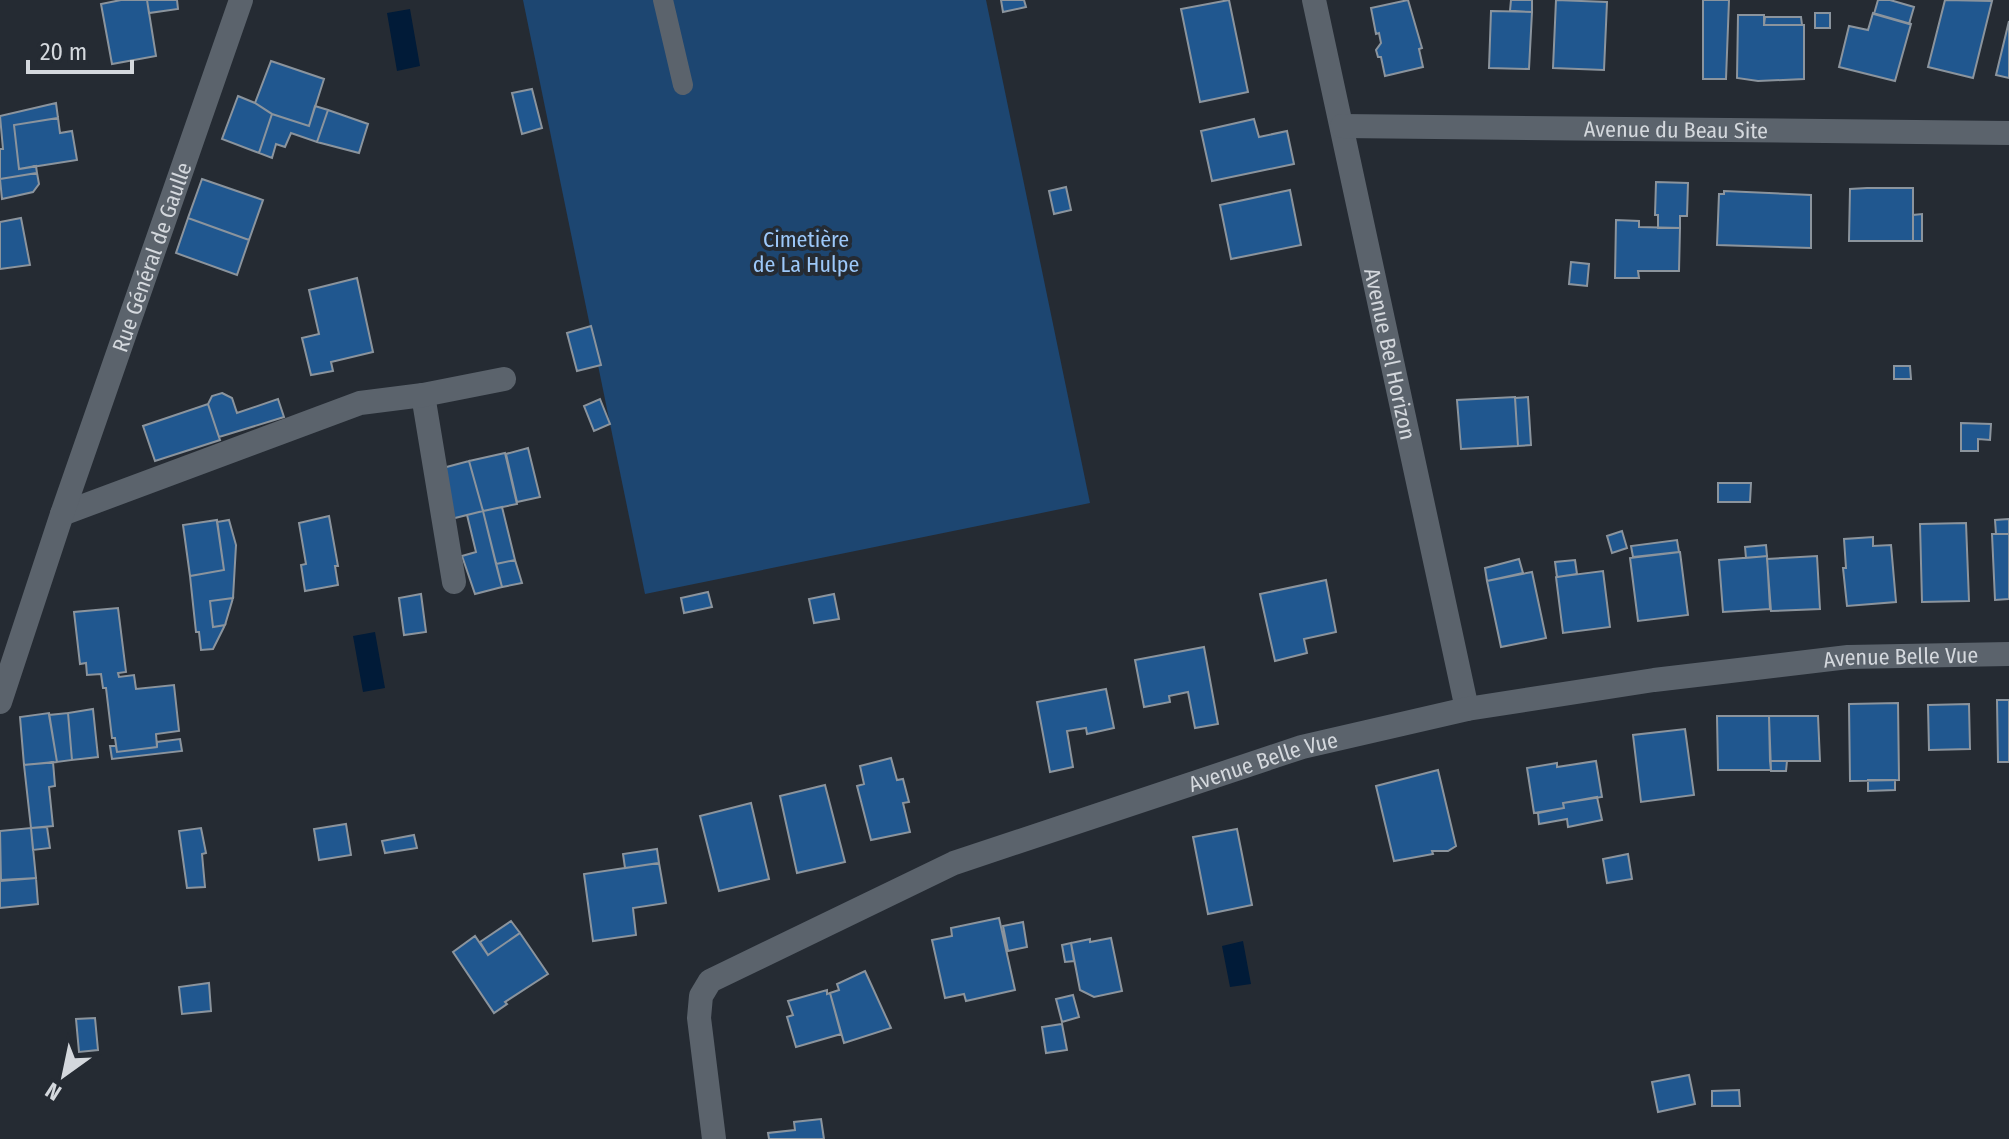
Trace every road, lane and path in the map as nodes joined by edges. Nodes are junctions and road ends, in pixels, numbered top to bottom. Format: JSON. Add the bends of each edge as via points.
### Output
{"nodes":[{"id":1,"x":241,"y":0,"type":"edge"},
{"id":2,"x":663,"y":0,"type":"edge"},
{"id":3,"x":1314,"y":0,"type":"edge"},
{"id":4,"x":683,"y":85,"type":"dead end"},
{"id":5,"x":1342,"y":126,"type":"junction"},
{"id":6,"x":2009,"y":133,"type":"edge"},
{"id":7,"x":504,"y":379,"type":"dead end"},
{"id":8,"x":423,"y":395,"type":"junction"},
{"id":9,"x":62,"y":514,"type":"junction"},
{"id":10,"x":454,"y":582,"type":"dead end"},
{"id":11,"x":2009,"y":654,"type":"edge"},
{"id":12,"x":0,"y":702,"type":"edge"},
{"id":13,"x":1467,"y":709,"type":"junction"},
{"id":14,"x":714,"y":1139,"type":"edge"}],
"edges":[{"from":1,"to":9,"type":"street","name":"Rue Général de Gaulle"},
{"from":2,"to":4,"type":"lane"},
{"from":3,"to":5,"type":"street","name":"Avenue Bel Horizon"},
{"from":5,"to":6,"type":"street","name":"Avenue du Beau Site"},
{"from":5,"to":13,"type":"street","name":"Avenue Bel Horizon"},
{"from":7,"to":8,"type":"street"},
{"from":8,"to":9,"type":"street","via":[[360,403]]},
{"from":8,"to":10,"type":"street"},
{"from":9,"to":12,"type":"street","name":"Rue Général de Gaulle"},
{"from":11,"to":13,"type":"street","name":"Avenue Belle Vue","via":[[1848,657]]},
{"from":13,"to":14,"type":"street","name":"Avenue Belle Vue","via":[[1302,747],[954,863],[710,981],[701,996],[699,1018]]}]}
